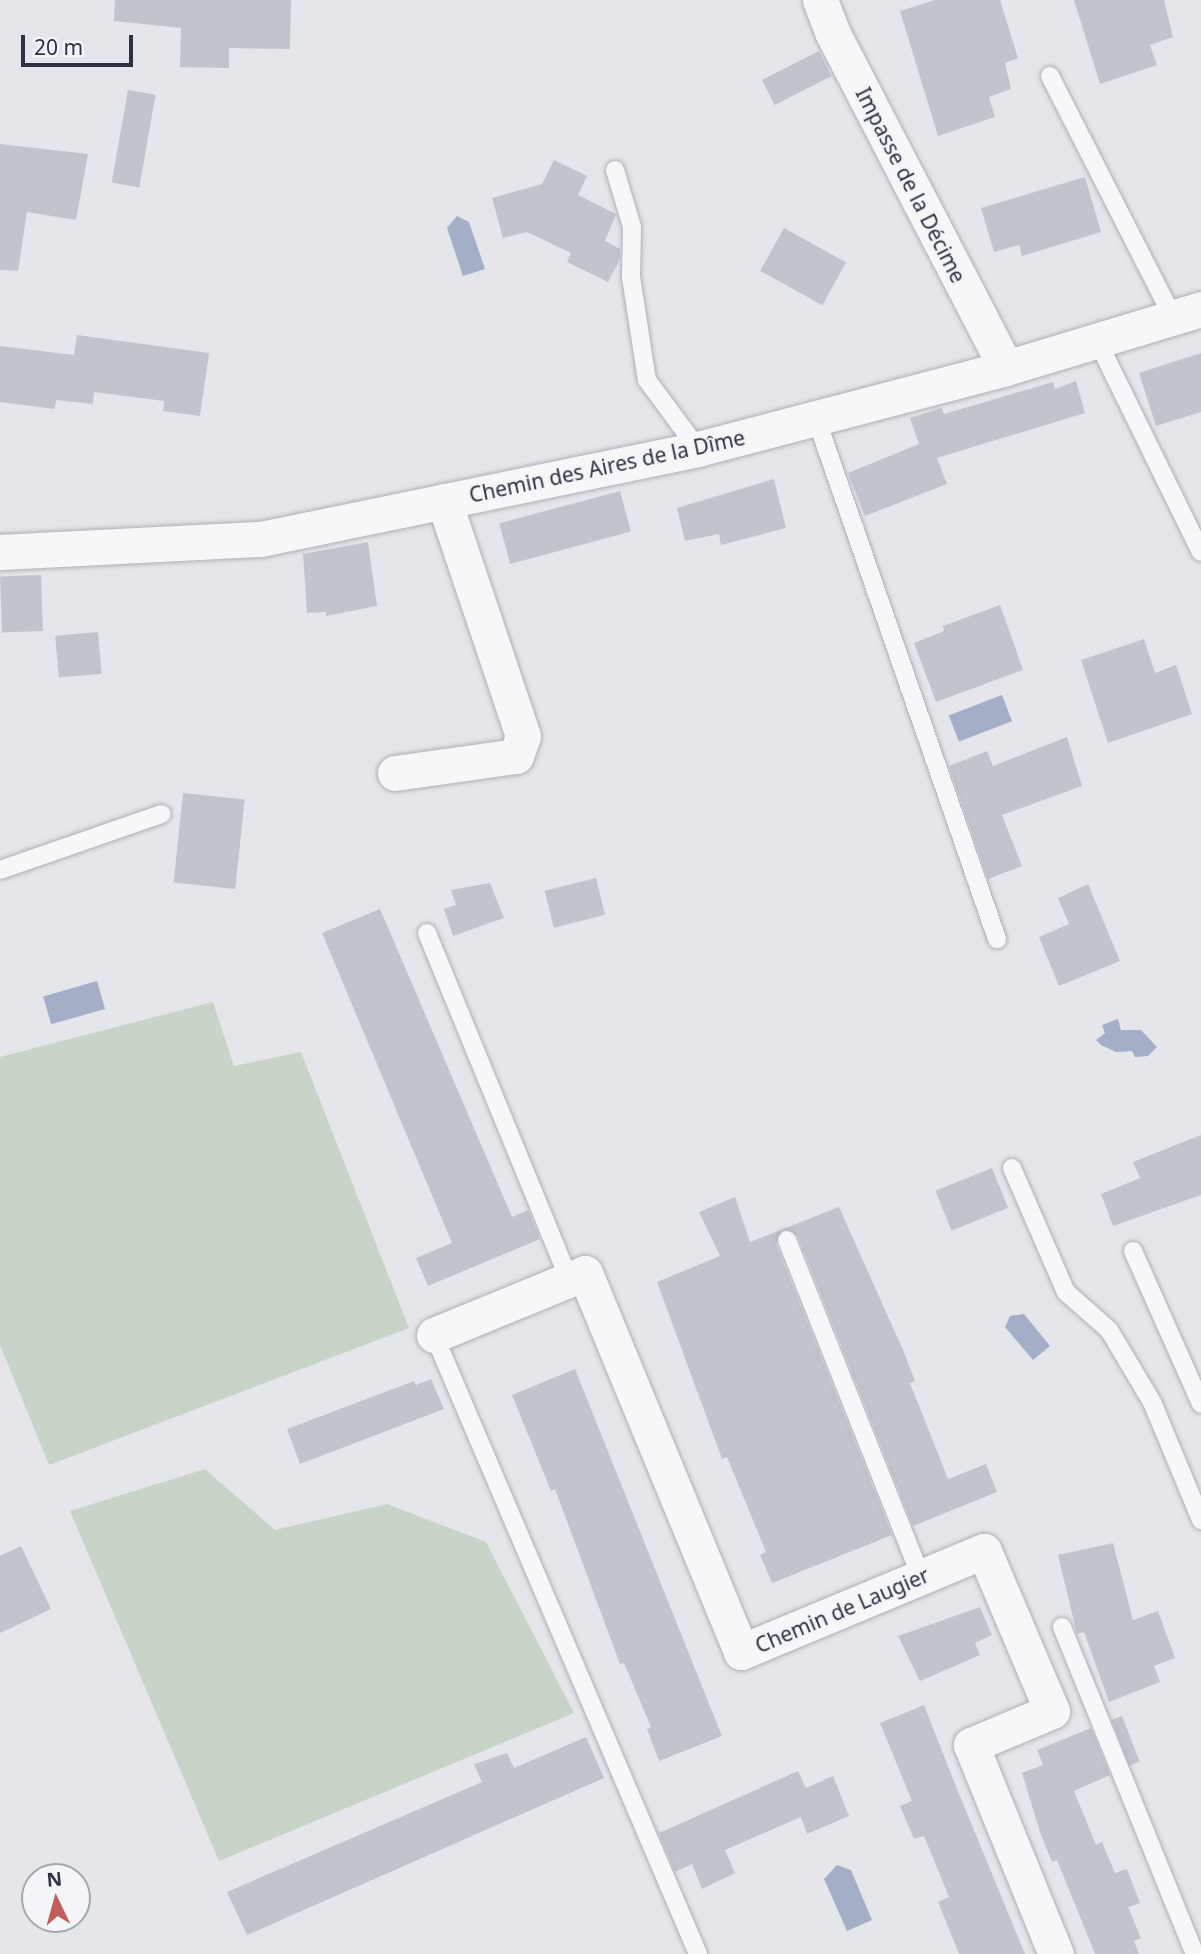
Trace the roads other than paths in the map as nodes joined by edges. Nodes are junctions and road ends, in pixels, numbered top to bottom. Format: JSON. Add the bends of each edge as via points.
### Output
{"nodes":[{"id":1,"x":820,"y":0,"type":"edge"},
{"id":2,"x":1050,"y":76,"type":"dead end"},
{"id":3,"x":615,"y":170,"type":"dead end"},
{"id":4,"x":1187,"y":313,"type":"edge"},
{"id":5,"x":1097,"y":340,"type":"junction"},
{"id":6,"x":1006,"y":368,"type":"junction"},
{"id":7,"x":816,"y":418,"type":"junction"},
{"id":8,"x":698,"y":449,"type":"junction"},
{"id":9,"x":444,"y":501,"type":"junction"},
{"id":10,"x":0,"y":552,"type":"edge"},
{"id":11,"x":1201,"y":552,"type":"edge"},
{"id":12,"x":395,"y":773,"type":"dead end"},
{"id":13,"x":162,"y":814,"type":"dead end"},
{"id":14,"x":0,"y":870,"type":"edge"},
{"id":15,"x":427,"y":933,"type":"dead end"},
{"id":16,"x":997,"y":939,"type":"dead end"},
{"id":17,"x":1012,"y":1168,"type":"dead end"},
{"id":18,"x":787,"y":1240,"type":"dead end"},
{"id":19,"x":1133,"y":1251,"type":"dead end"},
{"id":20,"x":569,"y":1280,"type":"junction"},
{"id":21,"x":434,"y":1335,"type":"joint"},
{"id":22,"x":1201,"y":1404,"type":"edge"},
{"id":23,"x":1201,"y":1521,"type":"edge"},
{"id":24,"x":921,"y":1577,"type":"junction"},
{"id":25,"x":1062,"y":1627,"type":"dead end"},
{"id":26,"x":698,"y":1954,"type":"edge"},
{"id":27,"x":1056,"y":1954,"type":"edge"},
{"id":28,"x":1195,"y":1954,"type":"edge"}],
"edges":[{"from":1,"to":6,"type":"street","name":"Impasse de la Décime","via":[[832,32]]},
{"from":2,"to":4,"type":"lane"},
{"from":3,"to":8,"type":"lane","via":[[632,227],[631,277],[647,380]]},
{"from":4,"to":5,"type":"street","name":"Chemin des Aires de la Dîme"},
{"from":5,"to":6,"type":"street","name":"Chemin des Aires de la Dîme"},
{"from":5,"to":11,"type":"lane"},
{"from":6,"to":7,"type":"street","name":"Chemin des Aires de la Dîme"},
{"from":7,"to":8,"type":"street","name":"Chemin des Aires de la Dîme"},
{"from":7,"to":16,"type":"lane"},
{"from":8,"to":9,"type":"street","name":"Chemin des Aires de la Dîme"},
{"from":9,"to":10,"type":"street","name":"Chemin des Aires de la Dîme","via":[[260,539]]},
{"from":9,"to":12,"type":"street","via":[[523,736],[516,756]]},
{"from":13,"to":14,"type":"lane"},
{"from":15,"to":20,"type":"lane"},
{"from":17,"to":23,"type":"lane","via":[[1066,1292],[1109,1330],[1152,1402]]},
{"from":18,"to":24,"type":"lane"},
{"from":19,"to":22,"type":"lane"},
{"from":20,"to":21,"type":"street"},
{"from":20,"to":24,"type":"street","name":"Chemin de Laugier","via":[[585,1273],[741,1652]]},
{"from":21,"to":26,"type":"lane"},
{"from":24,"to":27,"type":"street","name":"Chemin de Laugier","via":[[984,1551],[1052,1711],[971,1745]]},
{"from":25,"to":28,"type":"lane"}]}
